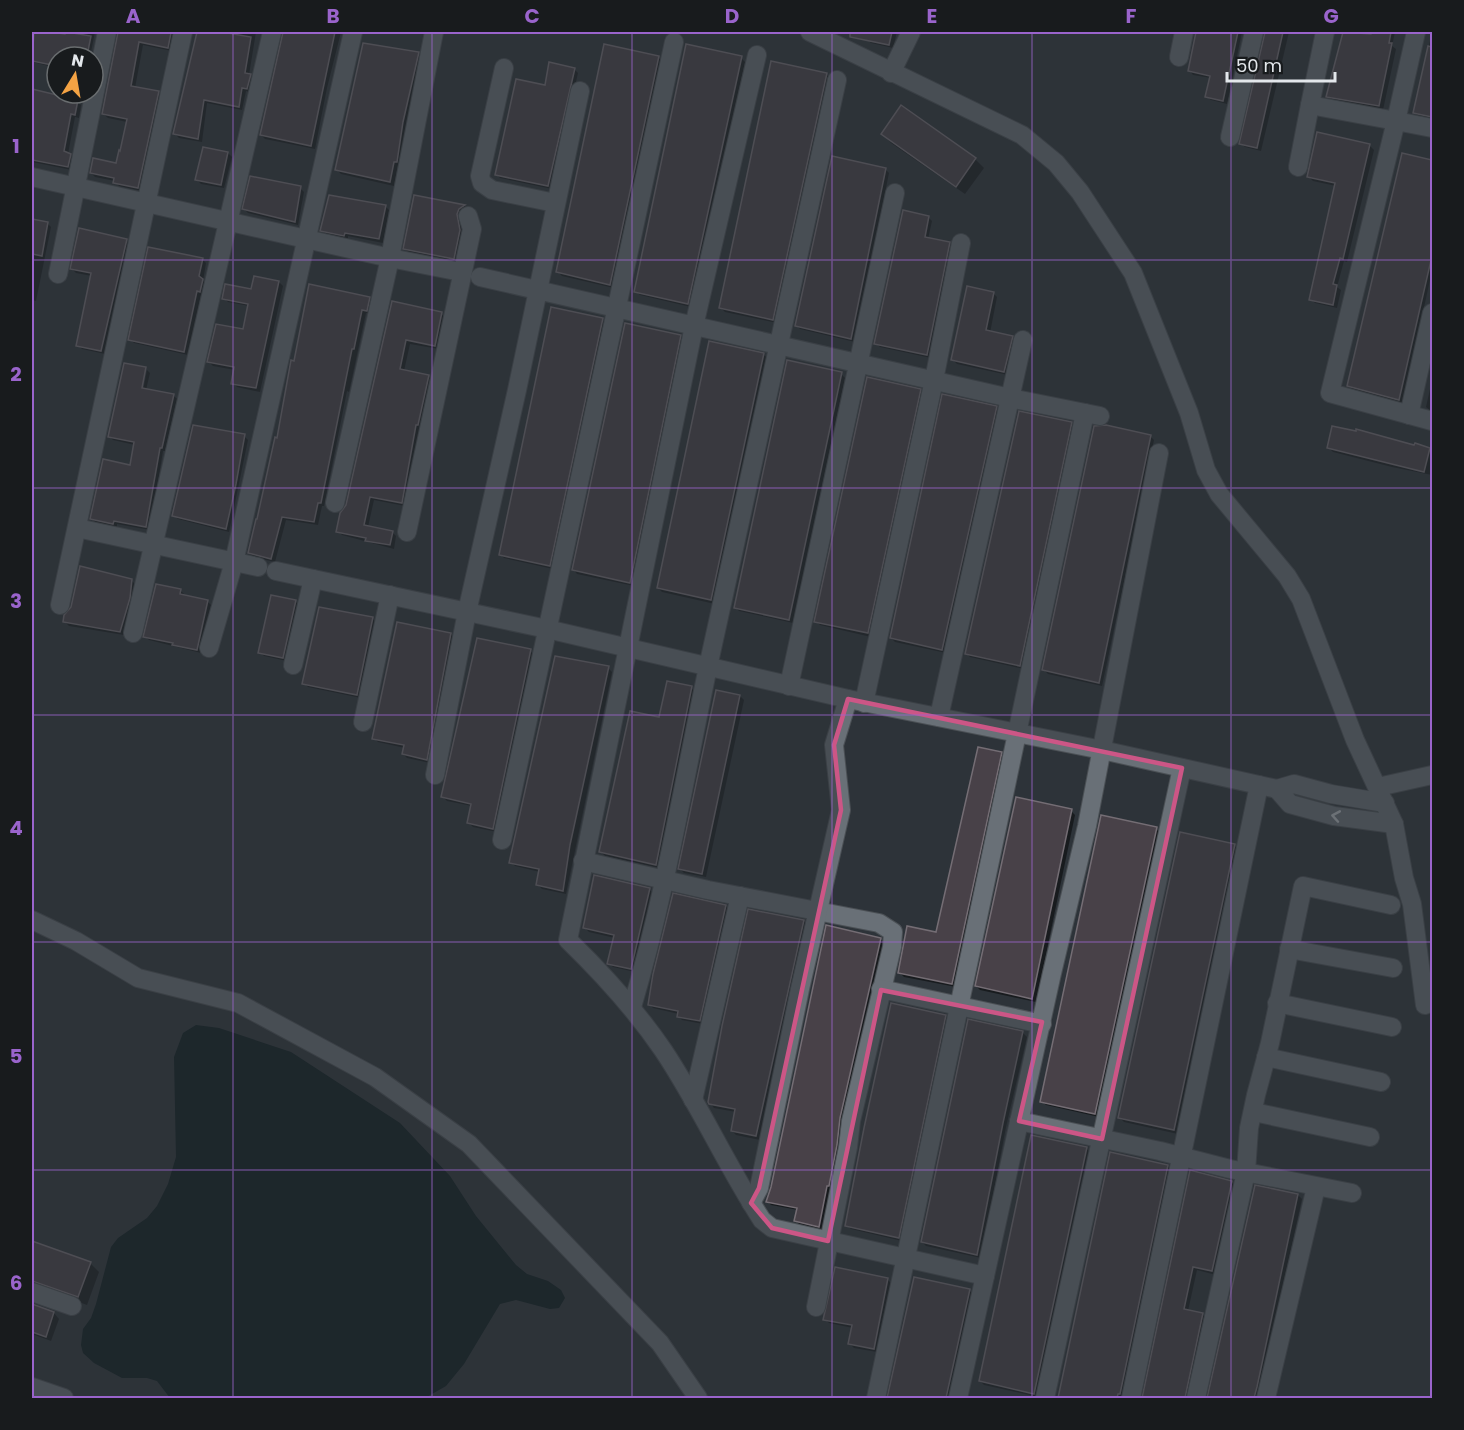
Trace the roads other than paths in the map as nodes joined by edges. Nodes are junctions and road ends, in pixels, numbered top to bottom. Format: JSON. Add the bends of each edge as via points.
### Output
{"nodes":[{"id":1,"x":107,"y":32,"type":"edge"},
{"id":2,"x":183,"y":32,"type":"edge"},
{"id":3,"x":272,"y":32,"type":"edge"},
{"id":4,"x":353,"y":32,"type":"edge"},
{"id":5,"x":434,"y":32,"type":"edge"},
{"id":6,"x":810,"y":32,"type":"edge"},
{"id":7,"x":911,"y":32,"type":"edge"},
{"id":8,"x":1184,"y":32,"type":"edge"},
{"id":9,"x":1254,"y":32,"type":"edge"},
{"id":10,"x":1325,"y":32,"type":"edge"},
{"id":11,"x":1416,"y":32,"type":"edge"},
{"id":12,"x":674,"y":42,"type":"dead end"},
{"id":13,"x":757,"y":55,"type":"dead end"},
{"id":14,"x":1179,"y":57,"type":"dead end"},
{"id":15,"x":504,"y":68,"type":"dead end"},
{"id":16,"x":891,"y":73,"type":"junction"},
{"id":17,"x":837,"y":80,"type":"dead end"},
{"id":18,"x":580,"y":91,"type":"dead end"},
{"id":19,"x":1310,"y":105,"type":"junction"},
{"id":20,"x":1396,"y":121,"type":"junction"},
{"id":21,"x":1432,"y":128,"type":"edge"},
{"id":22,"x":1230,"y":137,"type":"dead end"},
{"id":23,"x":1298,"y":167,"type":"dead end"},
{"id":24,"x":32,"y":177,"type":"edge"},
{"id":25,"x":76,"y":187,"type":"junction"},
{"id":26,"x":895,"y":193,"type":"dead end"},
{"id":27,"x":146,"y":203,"type":"junction"},
{"id":28,"x":555,"y":203,"type":"junction"},
{"id":29,"x":468,"y":216,"type":"dead end"},
{"id":30,"x":228,"y":221,"type":"junction"},
{"id":31,"x":305,"y":238,"type":"junction"},
{"id":32,"x":961,"y":243,"type":"dead end"},
{"id":33,"x":390,"y":258,"type":"junction"},
{"id":34,"x":461,"y":272,"type":"junction"},
{"id":35,"x":58,"y":274,"type":"dead end"},
{"id":36,"x":480,"y":277,"type":"dead end"},
{"id":37,"x":537,"y":291,"type":"junction"},
{"id":38,"x":616,"y":309,"type":"junction"},
{"id":39,"x":1432,"y":313,"type":"edge"},
{"id":40,"x":694,"y":326,"type":"junction"},
{"id":41,"x":1023,"y":340,"type":"dead end"},
{"id":42,"x":780,"y":345,"type":"junction"},
{"id":43,"x":859,"y":363,"type":"junction"},
{"id":44,"x":934,"y":380,"type":"junction"},
{"id":45,"x":1010,"y":398,"type":"junction"},
{"id":46,"x":1409,"y":415,"type":"junction"},
{"id":47,"x":1432,"y":421,"type":"edge"},
{"id":48,"x":1159,"y":453,"type":"dead end"},
{"id":49,"x":335,"y":503,"type":"dead end"},
{"id":50,"x":77,"y":528,"type":"junction"},
{"id":51,"x":408,"y":532,"type":"dead end"},
{"id":52,"x":154,"y":545,"type":"junction"},
{"id":53,"x":234,"y":562,"type":"junction"},
{"id":54,"x":313,"y":579,"type":"junction"},
{"id":55,"x":390,"y":595,"type":"junction"},
{"id":56,"x":60,"y":605,"type":"dead end"},
{"id":57,"x":467,"y":612,"type":"junction"},
{"id":58,"x":547,"y":629,"type":"junction"},
{"id":59,"x":133,"y":633,"type":"dead end"},
{"id":60,"x":209,"y":648,"type":"dead end"},
{"id":61,"x":628,"y":648,"type":"junction"},
{"id":62,"x":293,"y":665,"type":"dead end"},
{"id":63,"x":708,"y":666,"type":"junction"},
{"id":64,"x":789,"y":686,"type":"junction"},
{"id":65,"x":856,"y":701,"type":"junction"},
{"id":66,"x":939,"y":717,"type":"junction"},
{"id":67,"x":363,"y":722,"type":"dead end"},
{"id":68,"x":1017,"y":733,"type":"junction"},
{"id":69,"x":1102,"y":750,"type":"junction"},
{"id":70,"x":1182,"y":768,"type":"junction"},
{"id":71,"x":1432,"y":774,"type":"edge"},
{"id":72,"x":435,"y":775,"type":"dead end"},
{"id":73,"x":1268,"y":787,"type":"junction"},
{"id":74,"x":1381,"y":795,"type":"junction"},
{"id":75,"x":1394,"y":824,"type":"junction"},
{"id":76,"x":502,"y":840,"type":"dead end"},
{"id":77,"x":583,"y":861,"type":"junction"},
{"id":78,"x":664,"y":880,"type":"junction"},
{"id":79,"x":740,"y":896,"type":"junction"},
{"id":80,"x":1391,"y":905,"type":"dead end"},
{"id":81,"x":818,"y":912,"type":"junction"},
{"id":82,"x":32,"y":920,"type":"edge"},
{"id":83,"x":1289,"y":949,"type":"junction"},
{"id":84,"x":1393,"y":968,"type":"dead end"},
{"id":85,"x":881,"y":989,"type":"junction"},
{"id":86,"x":1277,"y":1003,"type":"junction"},
{"id":87,"x":1425,"y":1005,"type":"dead end"},
{"id":88,"x":632,"y":1007,"type":"junction"},
{"id":89,"x":960,"y":1007,"type":"junction"},
{"id":90,"x":1042,"y":1024,"type":"junction"},
{"id":91,"x":1392,"y":1027,"type":"dead end"},
{"id":92,"x":1266,"y":1057,"type":"junction"},
{"id":93,"x":1381,"y":1082,"type":"dead end"},
{"id":94,"x":693,"y":1100,"type":"junction"},
{"id":95,"x":1254,"y":1112,"type":"junction"},
{"id":96,"x":1019,"y":1121,"type":"junction"},
{"id":97,"x":1370,"y":1137,"type":"dead end"},
{"id":98,"x":1102,"y":1139,"type":"junction"},
{"id":99,"x":1182,"y":1157,"type":"junction"},
{"id":100,"x":1246,"y":1172,"type":"junction"},
{"id":101,"x":1316,"y":1187,"type":"junction"},
{"id":102,"x":1352,"y":1193,"type":"dead end"},
{"id":103,"x":751,"y":1203,"type":"junction"},
{"id":104,"x":828,"y":1241,"type":"junction"},
{"id":105,"x":906,"y":1259,"type":"junction"},
{"id":106,"x":985,"y":1276,"type":"junction"},
{"id":107,"x":32,"y":1292,"type":"edge"},
{"id":108,"x":72,"y":1306,"type":"dead end"},
{"id":109,"x":816,"y":1307,"type":"dead end"},
{"id":110,"x":32,"y":1387,"type":"edge"},
{"id":111,"x":64,"y":1398,"type":"edge"},
{"id":112,"x":698,"y":1398,"type":"edge"},
{"id":113,"x":876,"y":1398,"type":"edge"},
{"id":114,"x":958,"y":1398,"type":"edge"},
{"id":115,"x":1045,"y":1398,"type":"edge"},
{"id":116,"x":1131,"y":1398,"type":"edge"},
{"id":117,"x":1196,"y":1398,"type":"edge"},
{"id":118,"x":1266,"y":1398,"type":"edge"}],
"edges":[{"from":1,"to":25,"type":"street"},
{"from":2,"to":27,"type":"street"},
{"from":3,"to":30,"type":"street"},
{"from":4,"to":31,"type":"street"},
{"from":5,"to":33,"type":"street"},
{"from":6,"to":16,"type":"street"},
{"from":7,"to":16,"type":"street"},
{"from":8,"to":14,"type":"street"},
{"from":9,"to":22,"type":"street"},
{"from":10,"to":19,"type":"street"},
{"from":11,"to":20,"type":"street"},
{"from":12,"to":38,"type":"street"},
{"from":13,"to":40,"type":"street"},
{"from":15,"to":28,"type":"street","via":[[480,176],[482,183],[492,190]]},
{"from":16,"to":74,"type":"street","via":[[1022,135],[1056,163],[1080,192],[1132,273],[1189,413],[1206,470],[1219,494],[1287,576],[1301,599],[1355,740]]},
{"from":17,"to":42,"type":"street"},
{"from":18,"to":28,"type":"street"},
{"from":19,"to":20,"type":"street"},
{"from":19,"to":23,"type":"street"},
{"from":20,"to":21,"type":"street"},
{"from":20,"to":46,"type":"street","via":[[1330,393]]},
{"from":24,"to":25,"type":"street"},
{"from":25,"to":27,"type":"street"},
{"from":25,"to":35,"type":"street"},
{"from":26,"to":43,"type":"street"},
{"from":27,"to":30,"type":"street"},
{"from":27,"to":50,"type":"street"},
{"from":28,"to":37,"type":"street"},
{"from":29,"to":34,"type":"street","via":[[472,229]]},
{"from":30,"to":31,"type":"street"},
{"from":30,"to":52,"type":"street"},
{"from":31,"to":33,"type":"street"},
{"from":31,"to":53,"type":"street"},
{"from":32,"to":44,"type":"street"},
{"from":33,"to":34,"type":"street"},
{"from":33,"to":49,"type":"street"},
{"from":34,"to":51,"type":"street"},
{"from":36,"to":37,"type":"street"},
{"from":37,"to":38,"type":"street"},
{"from":37,"to":57,"type":"street"},
{"from":38,"to":40,"type":"street"},
{"from":38,"to":58,"type":"street"},
{"from":39,"to":46,"type":"street"},
{"from":40,"to":42,"type":"street"},
{"from":40,"to":61,"type":"street"},
{"from":41,"to":45,"type":"street"},
{"from":42,"to":43,"type":"street"},
{"from":42,"to":63,"type":"street"},
{"from":43,"to":44,"type":"street"},
{"from":43,"to":64,"type":"street"},
{"from":44,"to":45,"type":"street"},
{"from":44,"to":65,"type":"street"},
{"from":45,"to":66,"type":"street"},
{"from":45,"to":68,"type":"street","via":[[1093,414]]},
{"from":46,"to":47,"type":"street"},
{"from":48,"to":69,"type":"street"},
{"from":50,"to":52,"type":"street"},
{"from":50,"to":56,"type":"street"},
{"from":52,"to":53,"type":"street"},
{"from":52,"to":59,"type":"street"},
{"from":53,"to":54,"type":"street"},
{"from":53,"to":60,"type":"street"},
{"from":54,"to":55,"type":"street"},
{"from":54,"to":62,"type":"street"},
{"from":55,"to":57,"type":"street"},
{"from":55,"to":67,"type":"street"},
{"from":57,"to":58,"type":"street"},
{"from":57,"to":72,"type":"street"},
{"from":58,"to":61,"type":"street"},
{"from":58,"to":76,"type":"street"},
{"from":61,"to":63,"type":"street"},
{"from":61,"to":77,"type":"street"},
{"from":63,"to":64,"type":"street"},
{"from":63,"to":78,"type":"street"},
{"from":64,"to":65,"type":"street"},
{"from":65,"to":66,"type":"street"},
{"from":65,"to":81,"type":"street","via":[[834,745],[841,810]]},
{"from":66,"to":68,"type":"street"},
{"from":68,"to":69,"type":"street"},
{"from":68,"to":89,"type":"street"},
{"from":69,"to":70,"type":"street"},
{"from":69,"to":90,"type":"street"},
{"from":70,"to":73,"type":"street"},
{"from":70,"to":98,"type":"street"},
{"from":71,"to":74,"type":"street"},
{"from":73,"to":74,"type":"street","via":[[1294,783],[1331,794]]},
{"from":75,"to":73,"type":"street","one_way":true,"via":[[1334,816],[1290,804]]},
{"from":73,"to":99,"type":"street"},
{"from":74,"to":75,"type":"street"},
{"from":75,"to":87,"type":"street","via":[[1412,904]]},
{"from":77,"to":78,"type":"street"},
{"from":77,"to":88,"type":"street","via":[[568,940]]},
{"from":78,"to":79,"type":"street"},
{"from":78,"to":88,"type":"street"},
{"from":79,"to":81,"type":"street"},
{"from":79,"to":94,"type":"street"},
{"from":80,"to":83,"type":"street","via":[[1303,886]]},
{"from":81,"to":85,"type":"street","via":[[879,923],[893,932]]},
{"from":81,"to":103,"type":"street","via":[[759,1188]]},
{"from":82,"to":112,"type":"street","via":[[138,978],[238,1003],[375,1077],[469,1144],[660,1343]]},
{"from":83,"to":84,"type":"street"},
{"from":83,"to":86,"type":"street"},
{"from":85,"to":89,"type":"street"},
{"from":85,"to":104,"type":"street"},
{"from":86,"to":91,"type":"street"},
{"from":86,"to":92,"type":"street"},
{"from":88,"to":94,"type":"street"},
{"from":89,"to":90,"type":"street"},
{"from":89,"to":105,"type":"street"},
{"from":90,"to":96,"type":"street"},
{"from":92,"to":93,"type":"street"},
{"from":92,"to":95,"type":"street"},
{"from":94,"to":103,"type":"street"},
{"from":95,"to":97,"type":"street"},
{"from":95,"to":100,"type":"street"},
{"from":96,"to":98,"type":"street"},
{"from":96,"to":106,"type":"street"},
{"from":98,"to":99,"type":"street"},
{"from":98,"to":115,"type":"street"},
{"from":99,"to":100,"type":"street"},
{"from":99,"to":116,"type":"street"},
{"from":100,"to":101,"type":"street"},
{"from":100,"to":117,"type":"street"},
{"from":101,"to":102,"type":"street"},
{"from":101,"to":118,"type":"street"},
{"from":103,"to":104,"type":"street","via":[[772,1228]]},
{"from":104,"to":105,"type":"street"},
{"from":104,"to":109,"type":"street"},
{"from":105,"to":106,"type":"street"},
{"from":105,"to":113,"type":"street"},
{"from":106,"to":114,"type":"street"},
{"from":107,"to":108,"type":"street"},
{"from":110,"to":111,"type":"street"}]}
